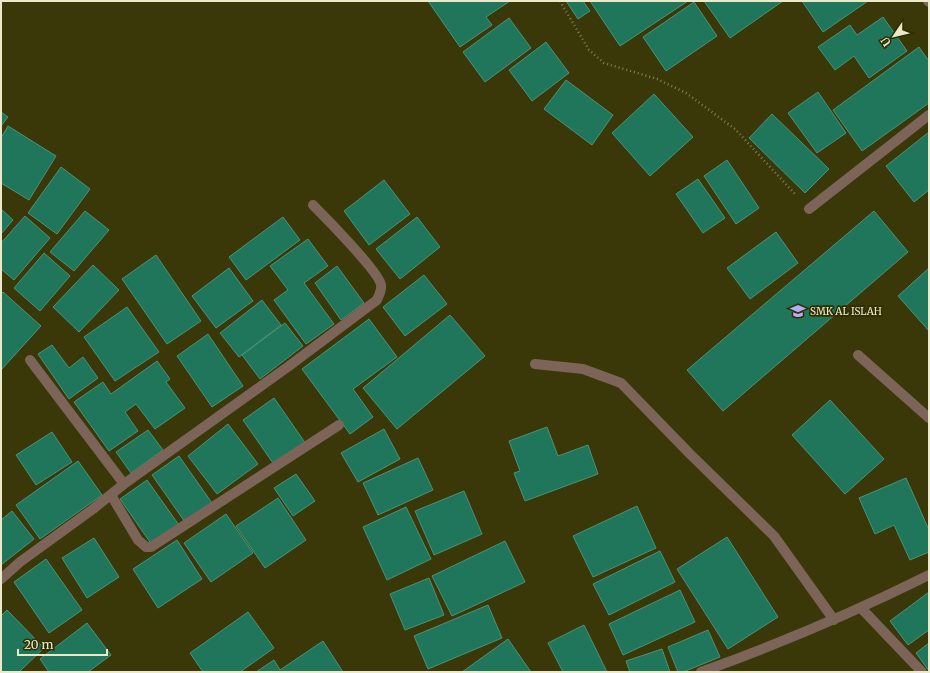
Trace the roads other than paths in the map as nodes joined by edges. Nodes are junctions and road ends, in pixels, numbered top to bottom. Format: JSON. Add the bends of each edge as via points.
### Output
{"nodes":[{"id":1,"x":929,"y":115,"type":"edge"},
{"id":2,"x":313,"y":205,"type":"dead end"},
{"id":3,"x":809,"y":209,"type":"road end"},
{"id":4,"x":858,"y":355,"type":"dead end"},
{"id":5,"x":30,"y":360,"type":"dead end"},
{"id":6,"x":535,"y":364,"type":"dead end"},
{"id":7,"x":929,"y":418,"type":"edge"},
{"id":8,"x":338,"y":425,"type":"dead end"},
{"id":9,"x":124,"y":484,"type":"junction"},
{"id":10,"x":111,"y":495,"type":"junction"},
{"id":11,"x":929,"y":575,"type":"edge"},
{"id":12,"x":1,"y":580,"type":"edge"},
{"id":13,"x":861,"y":608,"type":"junction"},
{"id":14,"x":834,"y":620,"type":"junction"},
{"id":15,"x":701,"y":672,"type":"edge"},
{"id":16,"x":922,"y":672,"type":"edge"}],
"edges":[{"from":1,"to":3,"type":"street"},
{"from":2,"to":9,"type":"street","via":[[376,275],[381,284],[377,300]]},
{"from":4,"to":7,"type":"street"},
{"from":5,"to":9,"type":"street"},
{"from":6,"to":14,"type":"street","via":[[583,369],[621,383],[774,536]]},
{"from":8,"to":10,"type":"street","via":[[151,547],[146,547],[138,540]]},
{"from":9,"to":10,"type":"street"},
{"from":10,"to":12,"type":"street","via":[[20,562]]},
{"from":11,"to":13,"type":"street"},
{"from":13,"to":14,"type":"street"},
{"from":13,"to":16,"type":"street"},
{"from":14,"to":15,"type":"street"}]}
